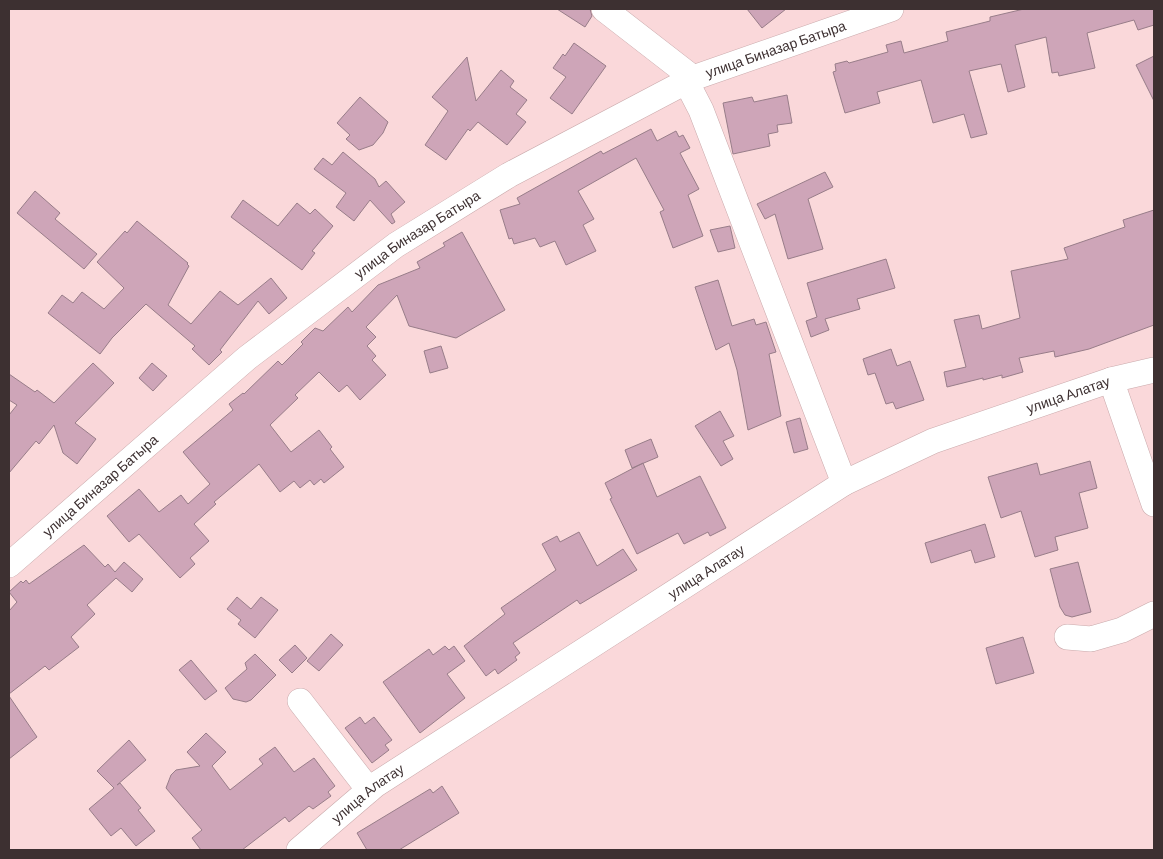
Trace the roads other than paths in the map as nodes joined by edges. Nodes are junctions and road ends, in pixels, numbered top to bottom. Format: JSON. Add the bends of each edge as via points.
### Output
{"nodes":[{"id":1,"x":604,"y":9,"type":"edge"},
{"id":2,"x":891,"y":9,"type":"edge"},
{"id":3,"x":689,"y":80,"type":"junction"},
{"id":4,"x":1154,"y":370,"type":"edge"},
{"id":5,"x":1111,"y":380,"type":"junction"},
{"id":6,"x":844,"y":483,"type":"junction"},
{"id":7,"x":1154,"y":504,"type":"edge"},
{"id":8,"x":9,"y":565,"type":"edge"},
{"id":9,"x":1154,"y":614,"type":"edge"},
{"id":10,"x":1067,"y":637,"type":"dead end"},
{"id":11,"x":300,"y":702,"type":"dead end"},
{"id":12,"x":369,"y":790,"type":"junction"},
{"id":13,"x":299,"y":850,"type":"edge"}],
"edges":[{"from":1,"to":3,"type":"street"},
{"from":2,"to":3,"type":"street","name":"улица Биназар Батыра"},
{"from":3,"to":6,"type":"street"},
{"from":3,"to":8,"type":"street","name":"улица Биназар Батыра","via":[[509,175],[396,245],[248,358]]},
{"from":4,"to":5,"type":"street","name":"улица Алатау"},
{"from":5,"to":6,"type":"street","name":"улица Алатау","via":[[933,441]]},
{"from":5,"to":7,"type":"street"},
{"from":6,"to":12,"type":"street","name":"улица Алатау"},
{"from":9,"to":10,"type":"street","via":[[1122,630],[1091,639]]},
{"from":11,"to":12,"type":"street"},
{"from":12,"to":13,"type":"street","name":"улица Алатау"}]}
